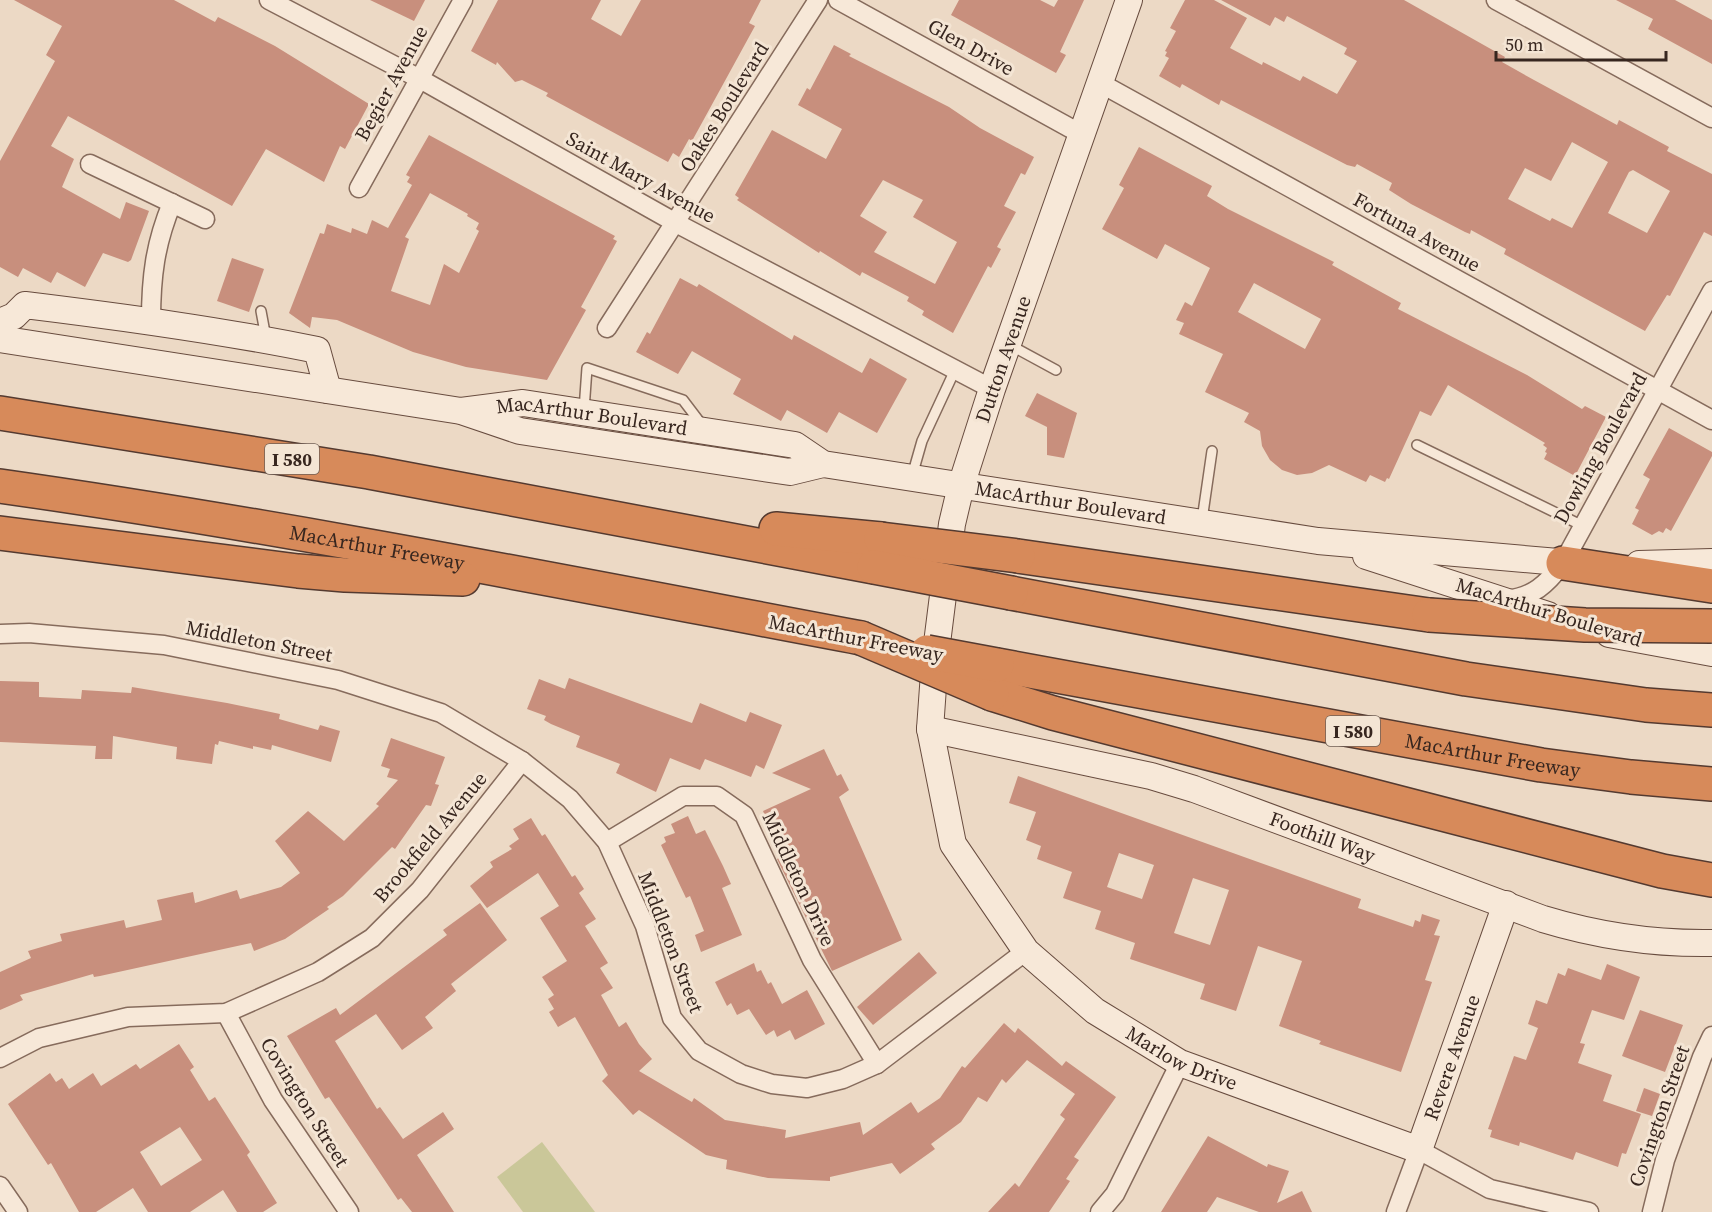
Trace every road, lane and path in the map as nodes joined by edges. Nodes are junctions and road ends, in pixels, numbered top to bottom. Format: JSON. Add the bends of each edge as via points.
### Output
{"nodes":[{"id":1,"x":269,"y":0,"type":"edge"},
{"id":2,"x":463,"y":0,"type":"edge"},
{"id":3,"x":818,"y":0,"type":"edge"},
{"id":4,"x":838,"y":0,"type":"edge"},
{"id":5,"x":1129,"y":0,"type":"edge"},
{"id":6,"x":1496,"y":0,"type":"edge"},
{"id":7,"x":420,"y":79,"type":"junction"},
{"id":8,"x":1100,"y":83,"type":"junction"},
{"id":9,"x":1712,"y":118,"type":"edge"},
{"id":10,"x":1082,"y":134,"type":"junction"},
{"id":11,"x":90,"y":164,"type":"dead end"},
{"id":12,"x":359,"y":188,"type":"dead end"},
{"id":13,"x":172,"y":203,"type":"junction"},
{"id":14,"x":205,"y":219,"type":"dead end"},
{"id":15,"x":676,"y":223,"type":"junction"},
{"id":16,"x":1712,"y":291,"type":"edge"},
{"id":17,"x":261,"y":311,"type":"dead end"},
{"id":18,"x":151,"y":321,"type":"junction"},
{"id":19,"x":0,"y":322,"type":"edge"},
{"id":20,"x":607,"y":328,"type":"dead end"},
{"id":21,"x":0,"y":339,"type":"edge"},
{"id":22,"x":266,"y":340,"type":"junction"},
{"id":23,"x":1008,"y":344,"type":"junction"},
{"id":24,"x":955,"y":370,"type":"junction"},
{"id":25,"x":1056,"y":370,"type":"dead end"},
{"id":26,"x":992,"y":389,"type":"junction"},
{"id":27,"x":328,"y":390,"type":"junction"},
{"id":28,"x":1658,"y":390,"type":"junction"},
{"id":29,"x":461,"y":411,"type":"junction"},
{"id":30,"x":584,"y":412,"type":"junction"},
{"id":31,"x":0,"y":413,"type":"edge"},
{"id":32,"x":1712,"y":420,"type":"edge"},
{"id":33,"x":707,"y":432,"type":"junction"},
{"id":34,"x":1417,"y":445,"type":"dead end"},
{"id":35,"x":1212,"y":451,"type":"dead end"},
{"id":36,"x":823,"y":464,"type":"junction"},
{"id":37,"x":912,"y":478,"type":"junction"},
{"id":38,"x":0,"y":486,"type":"edge"},
{"id":39,"x":961,"y":486,"type":"junction"},
{"id":40,"x":1202,"y":523,"type":"junction"},
{"id":41,"x":1583,"y":526,"type":"junction"},
{"id":42,"x":0,"y":533,"type":"edge"},
{"id":43,"x":1318,"y":541,"type":"junction"},
{"id":44,"x":878,"y":553,"type":"junction"},
{"id":45,"x":1712,"y":562,"type":"edge"},
{"id":46,"x":1563,"y":563,"type":"junction"},
{"id":47,"x":566,"y":582,"type":"junction"},
{"id":48,"x":1712,"y":586,"type":"edge"},
{"id":49,"x":1505,"y":600,"type":"junction"},
{"id":50,"x":1712,"y":626,"type":"edge"},
{"id":51,"x":0,"y":634,"type":"edge"},
{"id":52,"x":1712,"y":654,"type":"edge"},
{"id":53,"x":994,"y":680,"type":"junction"},
{"id":54,"x":1712,"y":710,"type":"edge"},
{"id":55,"x":930,"y":729,"type":"junction"},
{"id":56,"x":522,"y":761,"type":"junction"},
{"id":57,"x":1712,"y":784,"type":"edge"},
{"id":58,"x":607,"y":842,"type":"junction"},
{"id":59,"x":1712,"y":880,"type":"edge"},
{"id":60,"x":1506,"y":904,"type":"junction"},
{"id":61,"x":1712,"y":943,"type":"edge"},
{"id":62,"x":1026,"y":951,"type":"junction"},
{"id":63,"x":226,"y":1013,"type":"junction"},
{"id":64,"x":1712,"y":1036,"type":"edge"},
{"id":65,"x":0,"y":1058,"type":"edge"},
{"id":66,"x":1180,"y":1063,"type":"junction"},
{"id":67,"x":877,"y":1064,"type":"junction"},
{"id":68,"x":1419,"y":1150,"type":"junction"},
{"id":69,"x":0,"y":1186,"type":"edge"},
{"id":70,"x":18,"y":1212,"type":"edge"},
{"id":71,"x":349,"y":1212,"type":"edge"},
{"id":72,"x":1100,"y":1212,"type":"edge"},
{"id":73,"x":1396,"y":1212,"type":"edge"},
{"id":74,"x":1589,"y":1212,"type":"edge"},
{"id":75,"x":1652,"y":1212,"type":"edge"}],
"edges":[{"from":1,"to":7,"type":"street","name":"Saint Mary Avenue"},
{"from":2,"to":7,"type":"street","name":"Begier Avenue"},
{"from":3,"to":15,"type":"street","name":"Oakes Boulevard"},
{"from":4,"to":10,"type":"street","name":"Glen Drive"},
{"from":5,"to":8,"type":"main road","name":"Dutton Avenue"},
{"from":6,"to":9,"type":"street"},
{"from":7,"to":12,"type":"street","name":"Begier Avenue"},
{"from":7,"to":15,"type":"street","name":"Saint Mary Avenue"},
{"from":8,"to":10,"type":"main road","name":"Dutton Avenue"},
{"from":8,"to":28,"type":"street","name":"Fortuna Avenue"},
{"from":10,"to":23,"type":"main road","name":"Dutton Avenue"},
{"from":11,"to":13,"type":"street"},
{"from":13,"to":14,"type":"street"},
{"from":13,"to":18,"type":"street","via":[[161,229],[151,274]]},
{"from":15,"to":20,"type":"street","name":"Oakes Boulevard"},
{"from":15,"to":24,"type":"street","name":"Saint Mary Avenue"},
{"from":16,"to":28,"type":"street","name":"Dowling Boulevard"},
{"from":17,"to":22,"type":"lane"},
{"from":18,"to":19,"type":"main road","via":[[25,304],[14,316]]},
{"from":18,"to":22,"type":"main road"},
{"from":21,"to":27,"type":"main road","name":"MacArthur Boulevard"},
{"from":22,"to":27,"type":"main road","via":[[317,350]]},
{"from":23,"to":25,"type":"lane"},
{"from":23,"to":26,"type":"main road","name":"Dutton Avenue"},
{"from":24,"to":26,"type":"street","name":"Saint Mary Avenue"},
{"from":24,"to":37,"type":"lane","via":[[922,441]]},
{"from":26,"to":39,"type":"main road","name":"Dutton Avenue"},
{"from":27,"to":29,"type":"main road","name":"MacArthur Boulevard"},
{"from":28,"to":32,"type":"street","name":"Fortuna Avenue"},
{"from":28,"to":41,"type":"street","name":"Dowling Boulevard"},
{"from":29,"to":30,"type":"main road","name":"MacArthur Boulevard","via":[[523,403]]},
{"from":29,"to":36,"type":"main road","name":"MacArthur Boulevard","via":[[520,431],[790,472]]},
{"from":30,"to":33,"type":"main road","name":"MacArthur Boulevard"},
{"from":30,"to":33,"type":"lane","via":[[587,368],[683,400]]},
{"from":31,"to":44,"type":"highway","number":"I 580","via":[[369,472],[583,512]]},
{"from":33,"to":36,"type":"main road","name":"MacArthur Boulevard","via":[[795,445]]},
{"from":34,"to":41,"type":"lane"},
{"from":35,"to":40,"type":"lane"},
{"from":36,"to":37,"type":"main road","name":"MacArthur Boulevard"},
{"from":37,"to":39,"type":"main road","name":"MacArthur Boulevard"},
{"from":38,"to":47,"type":"highway","name":"MacArthur Freeway","via":[[222,520]]},
{"from":39,"to":40,"type":"main road","name":"MacArthur Boulevard"},
{"from":39,"to":55,"type":"main road","name":"Dutton Avenue","via":[[952,524]]},
{"from":40,"to":43,"type":"main road","name":"MacArthur Boulevard"},
{"from":41,"to":46,"type":"street","name":"Dowling Boulevard"},
{"from":42,"to":47,"type":"highway","via":[[345,575]]},
{"from":43,"to":46,"type":"main road","name":"MacArthur Boulevard"},
{"from":43,"to":49,"type":"main road","name":"MacArthur Boulevard"},
{"from":44,"to":50,"type":"highway","bridge":true,"via":[[1018,556],[1429,615],[1584,625]]},
{"from":44,"to":54,"type":"highway","number":"I 580","bridge":true,"via":[[1011,593],[1466,679],[1646,705]]},
{"from":45,"to":46,"type":"main road","name":"MacArthur Boulevard"},
{"from":46,"to":48,"type":"highway"},
{"from":46,"to":49,"type":"street","name":"Dowling Boulevard","via":[[1538,591]]},
{"from":47,"to":53,"type":"highway","name":"MacArthur Freeway","bridge":true,"via":[[861,638]]},
{"from":49,"to":52,"type":"main road","name":"MacArthur Boulevard","via":[[1610,634]]},
{"from":51,"to":56,"type":"street","name":"Middleton Street","via":[[164,645],[338,680],[441,713]]},
{"from":53,"to":57,"type":"highway","name":"MacArthur Freeway","number":"I 580","via":[[1542,765]]},
{"from":53,"to":59,"type":"highway","via":[[1064,716],[1662,871]]},
{"from":55,"to":60,"type":"main road","name":"Foothill Way","via":[[1151,776],[1194,789]]},
{"from":55,"to":62,"type":"main road","name":"Marlow Drive","via":[[953,844]]},
{"from":56,"to":58,"type":"street","name":"Middleton Street","via":[[570,799]]},
{"from":56,"to":63,"type":"street","name":"Brookfield Avenue","via":[[420,890],[372,938],[318,972]]},
{"from":58,"to":67,"type":"street","name":"Middleton Street","via":[[645,926],[672,1018],[699,1051],[741,1074],[772,1084],[807,1088],[843,1079]]},
{"from":58,"to":67,"type":"street","name":"Middleton Drive","via":[[683,796],[717,796],[744,815],[812,960]]},
{"from":60,"to":61,"type":"main road","name":"Foothill Way","via":[[1582,931],[1666,943]]},
{"from":60,"to":68,"type":"main road","name":"Revere Avenue"},
{"from":62,"to":66,"type":"main road","name":"Marlow Drive","via":[[1095,1011]]},
{"from":62,"to":67,"type":"street","name":"Middleton Street"},
{"from":63,"to":65,"type":"street","name":"Brookfield Avenue","via":[[128,1017],[39,1038]]},
{"from":63,"to":71,"type":"street","name":"Covington Street","via":[[273,1100]]},
{"from":64,"to":75,"type":"street","name":"Covington Street","via":[[1665,1160]]},
{"from":66,"to":68,"type":"main road","name":"Marlow Drive"},
{"from":66,"to":72,"type":"street","via":[[1115,1194]]},
{"from":68,"to":73,"type":"street","name":"Revere Avenue"},
{"from":68,"to":74,"type":"street","name":"Marlow Drive","via":[[1490,1189]]},
{"from":69,"to":70,"type":"street"}]}
